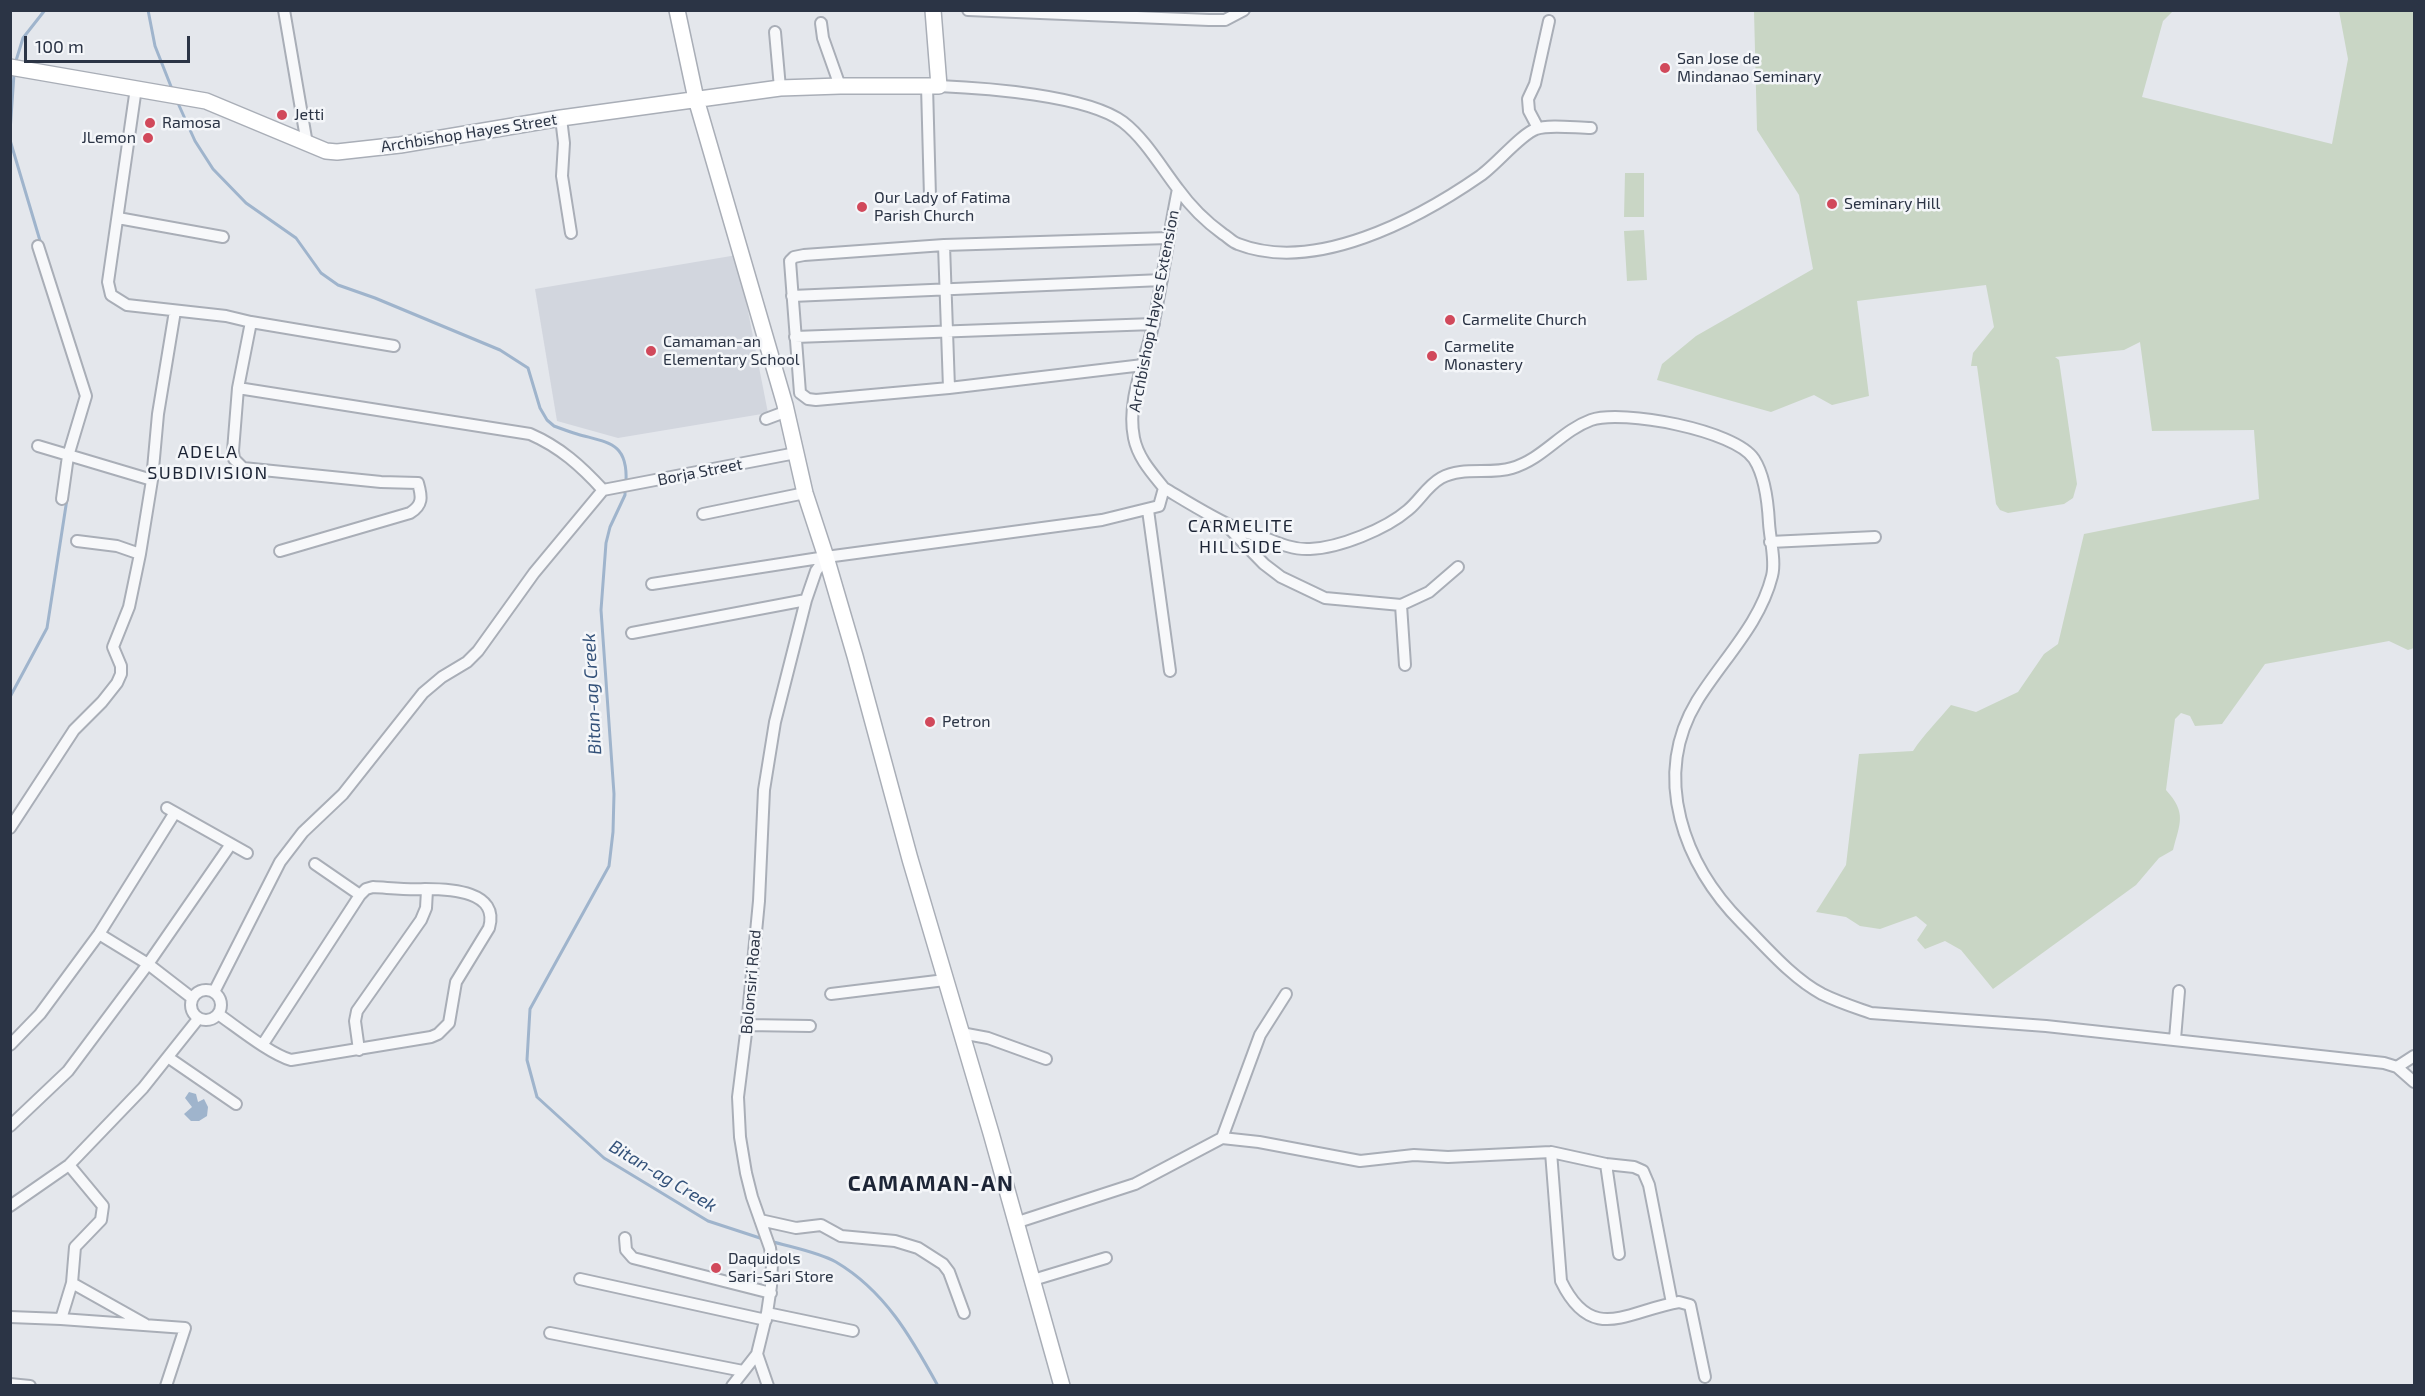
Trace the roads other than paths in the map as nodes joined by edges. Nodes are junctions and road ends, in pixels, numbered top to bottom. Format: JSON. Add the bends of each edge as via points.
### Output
{"nodes":[{"id":1,"x":284,"y":10,"type":"edge"},
{"id":2,"x":677,"y":10,"type":"edge"},
{"id":3,"x":933,"y":10,"type":"edge"},
{"id":4,"x":968,"y":10,"type":"edge"},
{"id":5,"x":1244,"y":10,"type":"edge"},
{"id":6,"x":1209,"y":15,"type":"edge"},
{"id":7,"x":1549,"y":21,"type":"dead end"},
{"id":8,"x":821,"y":23,"type":"dead end"},
{"id":9,"x":775,"y":32,"type":"dead end"},
{"id":10,"x":10,"y":67,"type":"edge"},
{"id":11,"x":840,"y":86,"type":"junction"},
{"id":12,"x":933,"y":86,"type":"junction"},
{"id":13,"x":136,"y":88,"type":"junction"},
{"id":14,"x":780,"y":88,"type":"junction"},
{"id":15,"x":696,"y":99,"type":"junction"},
{"id":16,"x":561,"y":118,"type":"junction"},
{"id":17,"x":1538,"y":128,"type":"junction"},
{"id":18,"x":1591,"y":128,"type":"dead end"},
{"id":19,"x":308,"y":144,"type":"junction"},
{"id":20,"x":1178,"y":189,"type":"junction"},
{"id":21,"x":930,"y":197,"type":"dead end"},
{"id":22,"x":118,"y":218,"type":"junction"},
{"id":23,"x":571,"y":233,"type":"dead end"},
{"id":24,"x":223,"y":237,"type":"dead end"},
{"id":25,"x":1168,"y":238,"type":"junction"},
{"id":26,"x":944,"y":245,"type":"junction"},
{"id":27,"x":38,"y":246,"type":"dead end"},
{"id":28,"x":1162,"y":280,"type":"junction"},
{"id":29,"x":945,"y":289,"type":"junction"},
{"id":30,"x":792,"y":296,"type":"junction"},
{"id":31,"x":175,"y":311,"type":"junction"},
{"id":32,"x":251,"y":322,"type":"junction"},
{"id":33,"x":1154,"y":324,"type":"junction"},
{"id":34,"x":948,"y":333,"type":"junction"},
{"id":35,"x":795,"y":337,"type":"junction"},
{"id":36,"x":394,"y":346,"type":"dead end"},
{"id":37,"x":1143,"y":364,"type":"junction"},
{"id":38,"x":238,"y":388,"type":"junction"},
{"id":39,"x":949,"y":388,"type":"junction"},
{"id":40,"x":785,"y":405,"type":"junction"},
{"id":41,"x":766,"y":419,"type":"dead end"},
{"id":42,"x":38,"y":446,"type":"dead end"},
{"id":43,"x":796,"y":453,"type":"junction"},
{"id":44,"x":69,"y":456,"type":"junction"},
{"id":45,"x":152,"y":480,"type":"junction"},
{"id":46,"x":1164,"y":488,"type":"junction"},
{"id":47,"x":603,"y":490,"type":"junction"},
{"id":48,"x":805,"y":493,"type":"junction"},
{"id":49,"x":62,"y":499,"type":"dead end"},
{"id":50,"x":1148,"y":510,"type":"junction"},
{"id":51,"x":703,"y":514,"type":"dead end"},
{"id":52,"x":1223,"y":522,"type":"junction"},
{"id":53,"x":1875,"y":537,"type":"dead end"},
{"id":54,"x":77,"y":542,"type":"dead end"},
{"id":55,"x":1770,"y":542,"type":"junction"},
{"id":56,"x":280,"y":552,"type":"dead end"},
{"id":57,"x":140,"y":554,"type":"junction"},
{"id":58,"x":826,"y":557,"type":"junction"},
{"id":59,"x":1458,"y":567,"type":"dead end"},
{"id":60,"x":652,"y":584,"type":"dead end"},
{"id":61,"x":806,"y":600,"type":"junction"},
{"id":62,"x":1401,"y":605,"type":"junction"},
{"id":63,"x":632,"y":633,"type":"dead end"},
{"id":64,"x":1405,"y":665,"type":"dead end"},
{"id":65,"x":1170,"y":671,"type":"dead end"},
{"id":66,"x":10,"y":828,"type":"edge"},
{"id":67,"x":231,"y":844,"type":"junction"},
{"id":68,"x":247,"y":853,"type":"dead end"},
{"id":69,"x":315,"y":864,"type":"dead end"},
{"id":70,"x":427,"y":890,"type":"junction"},
{"id":71,"x":360,"y":895,"type":"junction"},
{"id":72,"x":99,"y":934,"type":"junction"},
{"id":73,"x":148,"y":964,"type":"junction"},
{"id":74,"x":945,"y":980,"type":"junction"},
{"id":75,"x":2179,"y":991,"type":"dead end"},
{"id":76,"x":214,"y":992,"type":"junction"},
{"id":77,"x":831,"y":994,"type":"dead end"},
{"id":78,"x":1286,"y":994,"type":"dead end"},
{"id":79,"x":192,"y":998,"type":"junction"},
{"id":80,"x":218,"y":1014,"type":"junction"},
{"id":81,"x":198,"y":1019,"type":"junction"},
{"id":82,"x":747,"y":1025,"type":"junction"},
{"id":83,"x":810,"y":1026,"type":"dead end"},
{"id":84,"x":961,"y":1033,"type":"junction"},
{"id":85,"x":2175,"y":1039,"type":"junction"},
{"id":86,"x":263,"y":1044,"type":"junction"},
{"id":87,"x":10,"y":1045,"type":"edge"},
{"id":88,"x":359,"y":1050,"type":"junction"},
{"id":89,"x":2415,"y":1056,"type":"edge"},
{"id":90,"x":169,"y":1058,"type":"junction"},
{"id":91,"x":1046,"y":1059,"type":"dead end"},
{"id":92,"x":2397,"y":1067,"type":"junction"},
{"id":93,"x":2415,"y":1082,"type":"edge"},
{"id":94,"x":236,"y":1104,"type":"dead end"},
{"id":95,"x":10,"y":1126,"type":"edge"},
{"id":96,"x":1222,"y":1138,"type":"junction"},
{"id":97,"x":1551,"y":1152,"type":"junction"},
{"id":98,"x":1606,"y":1164,"type":"junction"},
{"id":99,"x":69,"y":1165,"type":"junction"},
{"id":100,"x":10,"y":1206,"type":"edge"},
{"id":101,"x":1015,"y":1223,"type":"junction"},
{"id":102,"x":761,"y":1224,"type":"junction"},
{"id":103,"x":625,"y":1238,"type":"dead end"},
{"id":104,"x":1619,"y":1254,"type":"dead end"},
{"id":105,"x":1106,"y":1258,"type":"dead end"},
{"id":106,"x":579,"y":1279,"type":"dead end"},
{"id":107,"x":1033,"y":1280,"type":"junction"},
{"id":108,"x":72,"y":1283,"type":"junction"},
{"id":109,"x":771,"y":1293,"type":"junction"},
{"id":110,"x":1672,"y":1303,"type":"junction"},
{"id":111,"x":964,"y":1313,"type":"dead end"},
{"id":112,"x":10,"y":1317,"type":"edge"},
{"id":113,"x":767,"y":1317,"type":"junction"},
{"id":114,"x":61,"y":1319,"type":"junction"},
{"id":115,"x":149,"y":1326,"type":"junction"},
{"id":116,"x":854,"y":1331,"type":"dead end"},
{"id":117,"x":550,"y":1333,"type":"dead end"},
{"id":118,"x":757,"y":1354,"type":"junction"},
{"id":119,"x":743,"y":1371,"type":"junction"},
{"id":120,"x":1705,"y":1377,"type":"dead end"},
{"id":121,"x":10,"y":1384,"type":"edge"},
{"id":122,"x":30,"y":1386,"type":"edge"},
{"id":123,"x":166,"y":1386,"type":"edge"},
{"id":124,"x":732,"y":1386,"type":"edge"},
{"id":125,"x":768,"y":1386,"type":"edge"},
{"id":126,"x":1062,"y":1386,"type":"edge"}],
"edges":[{"from":1,"to":19,"type":"street"},
{"from":2,"to":15,"type":"main road"},
{"from":3,"to":12,"type":"main road"},
{"from":4,"to":6,"type":"street"},
{"from":5,"to":6,"type":"street","via":[[1225,20]]},
{"from":7,"to":17,"type":"street","via":[[1528,99]]},
{"from":8,"to":11,"type":"street"},
{"from":9,"to":14,"type":"street"},
{"from":10,"to":13,"type":"main road","name":"Archbishop Hayes Street"},
{"from":11,"to":12,"type":"main road","name":"Archbishop Hayes Street"},
{"from":11,"to":14,"type":"main road","name":"Archbishop Hayes Street"},
{"from":12,"to":20,"type":"street","name":"Archbishop Hayes Extension","via":[[1008,90],[1113,115],[1139,138]]},
{"from":12,"to":21,"type":"street"},
{"from":13,"to":19,"type":"main road","name":"Archbishop Hayes Street","via":[[220,106]]},
{"from":13,"to":22,"type":"street"},
{"from":14,"to":15,"type":"main road","name":"Archbishop Hayes Street"},
{"from":15,"to":16,"type":"main road","name":"Archbishop Hayes Street"},
{"from":15,"to":40,"type":"main road"},
{"from":16,"to":19,"type":"main road","name":"Archbishop Hayes Street","via":[[351,151],[326,151]]},
{"from":16,"to":23,"type":"street","via":[[562,176]]},
{"from":17,"to":18,"type":"street"},
{"from":17,"to":20,"type":"street","via":[[1452,196],[1414,217],[1317,250],[1278,252],[1236,244],[1200,217]]},
{"from":20,"to":25,"type":"street","name":"Archbishop Hayes Extension"},
{"from":22,"to":24,"type":"street"},
{"from":22,"to":31,"type":"street","via":[[108,282],[111,295],[127,305]]},
{"from":25,"to":26,"type":"street"},
{"from":25,"to":28,"type":"street","name":"Archbishop Hayes Extension"},
{"from":26,"to":29,"type":"street"},
{"from":26,"to":30,"type":"street","via":[[794,257],[790,261]]},
{"from":27,"to":44,"type":"street","via":[[86,396]]},
{"from":28,"to":29,"type":"street"},
{"from":28,"to":33,"type":"street","name":"Archbishop Hayes Extension"},
{"from":29,"to":30,"type":"street"},
{"from":29,"to":34,"type":"street"},
{"from":30,"to":35,"type":"street"},
{"from":31,"to":32,"type":"street"},
{"from":31,"to":45,"type":"street"},
{"from":32,"to":36,"type":"street"},
{"from":32,"to":38,"type":"street"},
{"from":33,"to":34,"type":"street"},
{"from":33,"to":37,"type":"street","name":"Archbishop Hayes Extension"},
{"from":34,"to":35,"type":"street"},
{"from":34,"to":39,"type":"street"},
{"from":35,"to":39,"type":"street","via":[[800,393],[808,399]]},
{"from":37,"to":39,"type":"street"},
{"from":37,"to":46,"type":"street","name":"Archbishop Hayes Extension","via":[[1133,404],[1134,437],[1145,465]]},
{"from":38,"to":47,"type":"street","via":[[530,434],[575,460]]},
{"from":38,"to":56,"type":"street","via":[[233,451],[234,459],[243,468],[423,483],[421,502],[410,513]]},
{"from":40,"to":41,"type":"street","via":[[782,413]]},
{"from":40,"to":43,"type":"main road"},
{"from":42,"to":44,"type":"street"},
{"from":43,"to":47,"type":"street","name":"Borja Street"},
{"from":43,"to":48,"type":"main road"},
{"from":44,"to":45,"type":"street"},
{"from":44,"to":49,"type":"street"},
{"from":45,"to":57,"type":"street"},
{"from":46,"to":50,"type":"street","via":[[1159,506]]},
{"from":46,"to":52,"type":"street"},
{"from":47,"to":76,"type":"street","via":[[534,573],[478,651],[423,693],[343,794],[303,832],[280,862]]},
{"from":48,"to":51,"type":"street"},
{"from":48,"to":58,"type":"main road"},
{"from":50,"to":58,"type":"street","via":[[1102,520]]},
{"from":50,"to":65,"type":"street"},
{"from":52,"to":55,"type":"street","via":[[1291,547],[1325,548],[1382,527],[1410,509],[1433,482],[1452,472],[1516,467],[1545,452],[1577,426],[1595,418],[1608,418],[1684,426],[1726,438],[1747,452],[1759,469],[1763,484]]},
{"from":52,"to":62,"type":"street","via":[[1264,564],[1294,585],[1325,598]]},
{"from":53,"to":55,"type":"street"},
{"from":54,"to":57,"type":"street","via":[[117,546]]},
{"from":55,"to":85,"type":"street","via":[[1773,573],[1761,608],[1699,698],[1685,723],[1679,745],[1675,777],[1679,814],[1694,859],[1723,904],[1819,992],[1871,1013]]},
{"from":57,"to":66,"type":"street","via":[[129,607],[113,647],[121,666],[117,683],[74,730]]},
{"from":58,"to":60,"type":"street"},
{"from":58,"to":61,"type":"street","name":"Bolonsiri Road","via":[[816,571]]},
{"from":58,"to":74,"type":"main road"},
{"from":59,"to":62,"type":"street","via":[[1429,592]]},
{"from":61,"to":63,"type":"street"},
{"from":61,"to":82,"type":"street","name":"Bolonsiri Road","via":[[769,751]]},
{"from":62,"to":64,"type":"street"},
{"from":67,"to":68,"type":"street"},
{"from":67,"to":72,"type":"street","via":[[171,811]]},
{"from":67,"to":73,"type":"street"},
{"from":69,"to":71,"type":"street"},
{"from":70,"to":71,"type":"street","via":[[373,888]]},
{"from":70,"to":88,"type":"street","via":[[421,920],[357,1011]]},
{"from":70,"to":88,"type":"street","via":[[458,891],[486,903],[491,911],[489,928],[456,982],[449,1023],[438,1034]]},
{"from":71,"to":86,"type":"street"},
{"from":72,"to":73,"type":"street"},
{"from":72,"to":87,"type":"street","via":[[40,1014]]},
{"from":73,"to":79,"type":"street"},
{"from":73,"to":95,"type":"street","via":[[68,1071]]},
{"from":74,"to":77,"type":"street"},
{"from":74,"to":84,"type":"main road"},
{"from":75,"to":85,"type":"street"},
{"from":76,"to":79,"type":"street","via":[[200,991]]},
{"from":76,"to":80,"type":"street","via":[[220,1000]]},
{"from":78,"to":96,"type":"street","via":[[1260,1035]]},
{"from":79,"to":81,"type":"street","via":[[190,1008]]},
{"from":80,"to":81,"type":"street","via":[[210,1020]]},
{"from":80,"to":86,"type":"street"},
{"from":81,"to":90,"type":"street"},
{"from":82,"to":83,"type":"street"},
{"from":82,"to":102,"type":"street","name":"Bolonsiri Road","via":[[739,1115],[747,1173]]},
{"from":84,"to":91,"type":"street","via":[[988,1038]]},
{"from":84,"to":101,"type":"main road"},
{"from":85,"to":92,"type":"street"},
{"from":86,"to":88,"type":"street","via":[[291,1060]]},
{"from":89,"to":92,"type":"street"},
{"from":90,"to":94,"type":"street"},
{"from":90,"to":99,"type":"street"},
{"from":92,"to":93,"type":"street"},
{"from":96,"to":97,"type":"street","via":[[1360,1161],[1414,1155]]},
{"from":96,"to":101,"type":"street","via":[[1135,1184]]},
{"from":97,"to":98,"type":"street"},
{"from":97,"to":110,"type":"street","via":[[1561,1281],[1577,1308],[1595,1318],[1611,1320]]},
{"from":98,"to":104,"type":"street"},
{"from":98,"to":110,"type":"street","via":[[1643,1171]]},
{"from":99,"to":100,"type":"street"},
{"from":99,"to":108,"type":"street","via":[[104,1212],[75,1247]]},
{"from":101,"to":107,"type":"main road"},
{"from":102,"to":109,"type":"street","name":"Bolonsiri Road","via":[[770,1248]]},
{"from":102,"to":111,"type":"street","via":[[822,1226],[841,1236],[895,1241],[918,1248],[949,1272]]},
{"from":103,"to":109,"type":"street","via":[[626,1250],[633,1258]]},
{"from":105,"to":107,"type":"street"},
{"from":106,"to":113,"type":"street"},
{"from":107,"to":126,"type":"main road"},
{"from":108,"to":114,"type":"street"},
{"from":108,"to":115,"type":"street"},
{"from":109,"to":113,"type":"street","name":"Bolonsiri Road"},
{"from":110,"to":120,"type":"street","via":[[1690,1305]]},
{"from":112,"to":114,"type":"street"},
{"from":113,"to":116,"type":"street"},
{"from":113,"to":118,"type":"street","name":"Bolonsiri Road"},
{"from":114,"to":115,"type":"street"},
{"from":115,"to":123,"type":"street","via":[[185,1328]]},
{"from":117,"to":119,"type":"street"},
{"from":118,"to":119,"type":"street","name":"Bolonsiri Road"},
{"from":118,"to":125,"type":"street"},
{"from":119,"to":124,"type":"street","name":"Bolonsiri Road"},
{"from":121,"to":122,"type":"street"}]}
